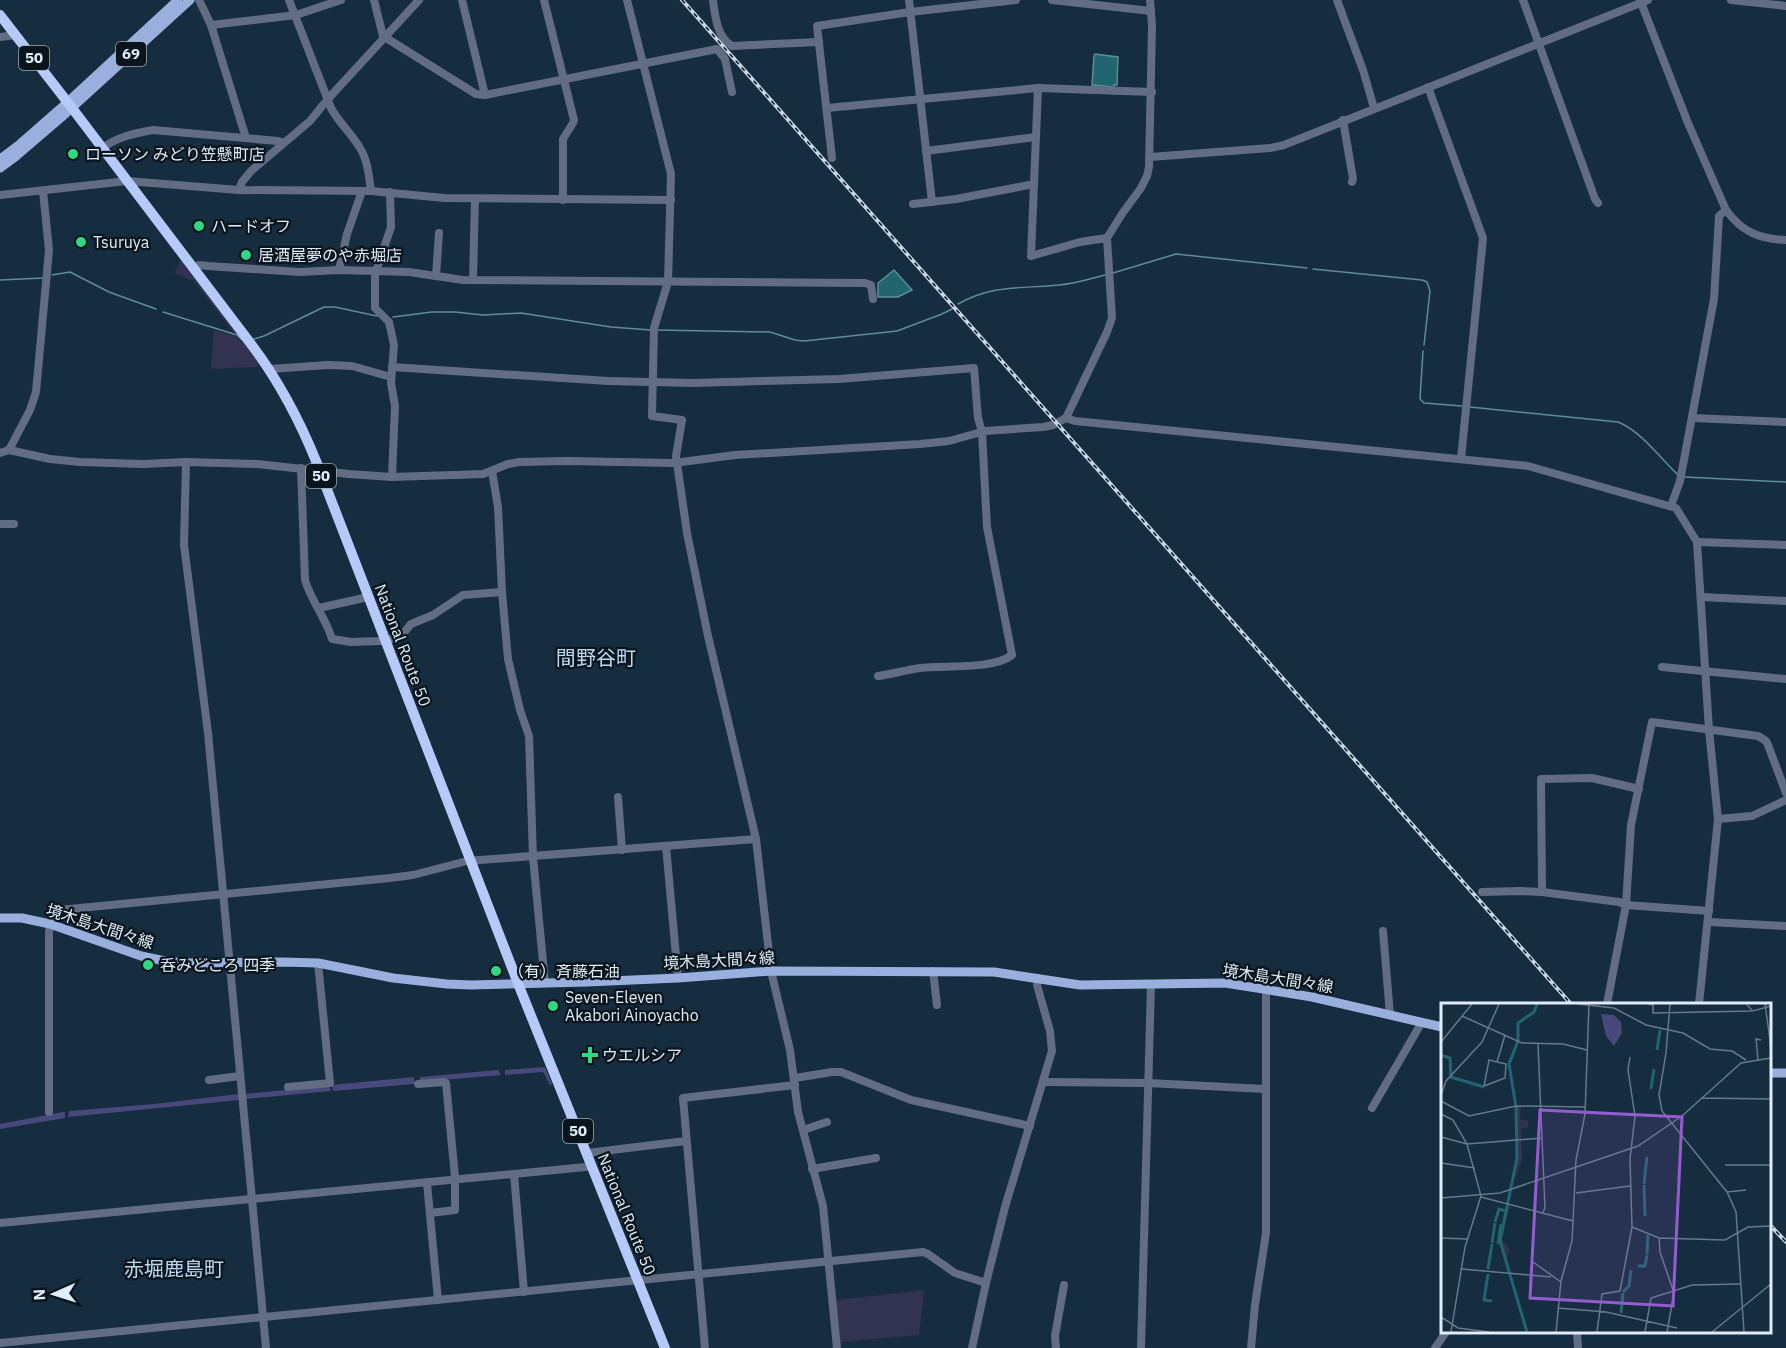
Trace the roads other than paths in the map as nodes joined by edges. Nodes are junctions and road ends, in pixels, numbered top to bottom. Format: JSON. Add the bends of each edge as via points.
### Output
{"nodes":[{"id":1,"x":178,"y":0,"type":"edge"},
{"id":2,"x":190,"y":0,"type":"edge"},
{"id":3,"x":200,"y":0,"type":"edge"},
{"id":4,"x":289,"y":0,"type":"edge"},
{"id":5,"x":341,"y":0,"type":"edge"},
{"id":6,"x":374,"y":0,"type":"edge"},
{"id":7,"x":419,"y":0,"type":"edge"},
{"id":8,"x":462,"y":0,"type":"edge"},
{"id":9,"x":544,"y":0,"type":"edge"},
{"id":10,"x":627,"y":0,"type":"edge"},
{"id":11,"x":713,"y":0,"type":"edge"},
{"id":12,"x":909,"y":0,"type":"edge"},
{"id":13,"x":1016,"y":0,"type":"edge"},
{"id":14,"x":1052,"y":0,"type":"edge"},
{"id":15,"x":1150,"y":0,"type":"edge"},
{"id":16,"x":1337,"y":0,"type":"edge"},
{"id":17,"x":1523,"y":0,"type":"edge"},
{"id":18,"x":1731,"y":0,"type":"edge"},
{"id":19,"x":1643,"y":1,"type":"edge"},
{"id":20,"x":1786,"y":6,"type":"edge"},
{"id":21,"x":1151,"y":10,"type":"junction"},
{"id":22,"x":910,"y":12,"type":"junction"},
{"id":23,"x":0,"y":15,"type":"edge"},
{"id":24,"x":296,"y":15,"type":"junction"},
{"id":25,"x":211,"y":25,"type":"junction"},
{"id":26,"x":16,"y":35,"type":"junction"},
{"id":27,"x":0,"y":37,"type":"edge"},
{"id":28,"x":386,"y":38,"type":"junction"},
{"id":29,"x":819,"y":42,"type":"junction"},
{"id":30,"x":1540,"y":43,"type":"junction"},
{"id":31,"x":643,"y":64,"type":"junction"},
{"id":32,"x":564,"y":79,"type":"junction"},
{"id":33,"x":1428,"y":87,"type":"junction"},
{"id":34,"x":1038,"y":88,"type":"junction"},
{"id":35,"x":732,"y":92,"type":"dead end"},
{"id":36,"x":1152,"y":92,"type":"junction"},
{"id":37,"x":485,"y":95,"type":"junction"},
{"id":38,"x":920,"y":99,"type":"junction"},
{"id":39,"x":327,"y":100,"type":"junction"},
{"id":40,"x":70,"y":105,"type":"junction"},
{"id":41,"x":826,"y":108,"type":"junction"},
{"id":42,"x":1374,"y":108,"type":"junction"},
{"id":43,"x":1343,"y":120,"type":"junction"},
{"id":44,"x":1036,"y":137,"type":"junction"},
{"id":45,"x":246,"y":138,"type":"junction"},
{"id":46,"x":284,"y":143,"type":"junction"},
{"id":47,"x":103,"y":148,"type":"junction"},
{"id":48,"x":926,"y":152,"type":"junction"},
{"id":49,"x":832,"y":158,"type":"dead end"},
{"id":50,"x":1150,"y":158,"type":"junction"},
{"id":51,"x":0,"y":159,"type":"edge"},
{"id":52,"x":0,"y":168,"type":"edge"},
{"id":53,"x":127,"y":181,"type":"junction"},
{"id":54,"x":1352,"y":182,"type":"dead end"},
{"id":55,"x":1034,"y":184,"type":"junction"},
{"id":56,"x":239,"y":190,"type":"junction"},
{"id":57,"x":43,"y":191,"type":"junction"},
{"id":58,"x":367,"y":191,"type":"junction"},
{"id":59,"x":390,"y":192,"type":"junction"},
{"id":60,"x":0,"y":195,"type":"edge"},
{"id":61,"x":476,"y":199,"type":"junction"},
{"id":62,"x":563,"y":200,"type":"junction"},
{"id":63,"x":670,"y":200,"type":"junction"},
{"id":64,"x":932,"y":202,"type":"junction"},
{"id":65,"x":1598,"y":203,"type":"dead end"},
{"id":66,"x":913,"y":204,"type":"dead end"},
{"id":67,"x":1726,"y":210,"type":"junction"},
{"id":68,"x":439,"y":233,"type":"dead end"},
{"id":69,"x":1107,"y":238,"type":"junction"},
{"id":70,"x":1786,"y":240,"type":"edge"},
{"id":71,"x":194,"y":268,"type":"junction"},
{"id":72,"x":339,"y":270,"type":"junction"},
{"id":73,"x":376,"y":271,"type":"junction"},
{"id":74,"x":436,"y":276,"type":"junction"},
{"id":75,"x":473,"y":280,"type":"junction"},
{"id":76,"x":668,"y":282,"type":"junction"},
{"id":77,"x":873,"y":299,"type":"dead end"},
{"id":78,"x":392,"y":367,"type":"junction"},
{"id":79,"x":270,"y":369,"type":"junction"},
{"id":80,"x":391,"y":377,"type":"junction"},
{"id":81,"x":652,"y":382,"type":"junction"},
{"id":82,"x":1066,"y":418,"type":"junction"},
{"id":83,"x":1692,"y":418,"type":"junction"},
{"id":84,"x":1786,"y":422,"type":"edge"},
{"id":85,"x":982,"y":432,"type":"junction"},
{"id":86,"x":3,"y":454,"type":"edge"},
{"id":87,"x":1461,"y":459,"type":"junction"},
{"id":88,"x":186,"y":462,"type":"junction"},
{"id":89,"x":677,"y":462,"type":"junction"},
{"id":90,"x":301,"y":468,"type":"junction"},
{"id":91,"x":319,"y":471,"type":"junction"},
{"id":92,"x":492,"y":471,"type":"junction"},
{"id":93,"x":392,"y":477,"type":"junction"},
{"id":94,"x":1671,"y":506,"type":"junction"},
{"id":95,"x":0,"y":524,"type":"edge"},
{"id":96,"x":14,"y":524,"type":"dead end"},
{"id":97,"x":1697,"y":542,"type":"junction"},
{"id":98,"x":1786,"y":545,"type":"edge"},
{"id":99,"x":502,"y":592,"type":"junction"},
{"id":100,"x":368,"y":597,"type":"junction"},
{"id":101,"x":1701,"y":597,"type":"junction"},
{"id":102,"x":1786,"y":601,"type":"edge"},
{"id":103,"x":318,"y":608,"type":"junction"},
{"id":104,"x":385,"y":640,"type":"junction"},
{"id":105,"x":1662,"y":667,"type":"dead end"},
{"id":106,"x":1706,"y":672,"type":"junction"},
{"id":107,"x":878,"y":676,"type":"dead end"},
{"id":108,"x":1786,"y":679,"type":"edge"},
{"id":109,"x":1709,"y":730,"type":"junction"},
{"id":110,"x":1639,"y":789,"type":"junction"},
{"id":111,"x":1786,"y":793,"type":"edge"},
{"id":112,"x":618,"y":797,"type":"dead end"},
{"id":113,"x":1786,"y":800,"type":"edge"},
{"id":114,"x":1718,"y":819,"type":"junction"},
{"id":115,"x":756,"y":839,"type":"junction"},
{"id":116,"x":666,"y":846,"type":"junction"},
{"id":117,"x":622,"y":850,"type":"junction"},
{"id":118,"x":533,"y":857,"type":"junction"},
{"id":119,"x":471,"y":861,"type":"junction"},
{"id":120,"x":1482,"y":892,"type":"dead end"},
{"id":121,"x":1542,"y":892,"type":"junction"},
{"id":122,"x":223,"y":895,"type":"junction"},
{"id":123,"x":1626,"y":904,"type":"junction"},
{"id":124,"x":1709,"y":911,"type":"junction"},
{"id":125,"x":0,"y":918,"type":"edge"},
{"id":126,"x":1709,"y":922,"type":"junction"},
{"id":127,"x":50,"y":924,"type":"junction"},
{"id":128,"x":1786,"y":926,"type":"edge"},
{"id":129,"x":1383,"y":931,"type":"dead end"},
{"id":130,"x":229,"y":963,"type":"junction"},
{"id":131,"x":318,"y":963,"type":"junction"},
{"id":132,"x":771,"y":971,"type":"junction"},
{"id":133,"x":933,"y":971,"type":"junction"},
{"id":134,"x":678,"y":978,"type":"junction"},
{"id":135,"x":1038,"y":978,"type":"junction"},
{"id":136,"x":545,"y":983,"type":"junction"},
{"id":137,"x":518,"y":984,"type":"junction"},
{"id":138,"x":1151,"y":984,"type":"junction"},
{"id":139,"x":1266,"y":988,"type":"junction"},
{"id":140,"x":1607,"y":1003,"type":"edge"},
{"id":141,"x":1700,"y":1003,"type":"edge"},
{"id":142,"x":937,"y":1005,"type":"dead end"},
{"id":143,"x":1390,"y":1015,"type":"junction"},
{"id":144,"x":1422,"y":1022,"type":"junction"},
{"id":145,"x":1441,"y":1027,"type":"edge"},
{"id":146,"x":1771,"y":1072,"type":"edge"},
{"id":147,"x":1786,"y":1073,"type":"edge"},
{"id":148,"x":240,"y":1076,"type":"junction"},
{"id":149,"x":209,"y":1080,"type":"dead end"},
{"id":150,"x":795,"y":1082,"type":"junction"},
{"id":151,"x":1043,"y":1082,"type":"junction"},
{"id":152,"x":1148,"y":1083,"type":"junction"},
{"id":153,"x":418,"y":1084,"type":"dead end"},
{"id":154,"x":288,"y":1087,"type":"dead end"},
{"id":155,"x":1265,"y":1089,"type":"junction"},
{"id":156,"x":1372,"y":1108,"type":"dead end"},
{"id":157,"x":49,"y":1112,"type":"dead end"},
{"id":158,"x":827,"y":1122,"type":"dead end"},
{"id":159,"x":1030,"y":1126,"type":"junction"},
{"id":160,"x":802,"y":1130,"type":"junction"},
{"id":161,"x":686,"y":1142,"type":"junction"},
{"id":162,"x":586,"y":1153,"type":"junction"},
{"id":163,"x":876,"y":1158,"type":"dead end"},
{"id":164,"x":592,"y":1165,"type":"junction"},
{"id":165,"x":812,"y":1169,"type":"junction"},
{"id":166,"x":514,"y":1174,"type":"junction"},
{"id":167,"x":455,"y":1180,"type":"junction"},
{"id":168,"x":427,"y":1183,"type":"junction"},
{"id":169,"x":252,"y":1200,"type":"junction"},
{"id":170,"x":430,"y":1213,"type":"junction"},
{"id":171,"x":0,"y":1223,"type":"edge"},
{"id":172,"x":829,"y":1262,"type":"junction"},
{"id":173,"x":698,"y":1275,"type":"junction"},
{"id":174,"x":638,"y":1280,"type":"junction"},
{"id":175,"x":986,"y":1283,"type":"junction"},
{"id":176,"x":1064,"y":1285,"type":"dead end"},
{"id":177,"x":524,"y":1292,"type":"junction"},
{"id":178,"x":438,"y":1300,"type":"junction"},
{"id":179,"x":263,"y":1317,"type":"junction"},
{"id":180,"x":1577,"y":1333,"type":"edge"},
{"id":181,"x":0,"y":1335,"type":"edge"},
{"id":182,"x":1444,"y":1335,"type":"edge"},
{"id":183,"x":0,"y":1343,"type":"edge"},
{"id":184,"x":1,"y":1348,"type":"edge"},
{"id":185,"x":266,"y":1348,"type":"edge"},
{"id":186,"x":665,"y":1348,"type":"edge"},
{"id":187,"x":705,"y":1348,"type":"edge"},
{"id":188,"x":837,"y":1348,"type":"edge"},
{"id":189,"x":972,"y":1348,"type":"edge"},
{"id":190,"x":1056,"y":1348,"type":"edge"},
{"id":191,"x":1141,"y":1348,"type":"edge"},
{"id":192,"x":1251,"y":1348,"type":"edge"},
{"id":193,"x":1435,"y":1348,"type":"edge"},
{"id":194,"x":1578,"y":1348,"type":"edge"}],
"edges":[{"from":1,"to":40,"type":"main road","number":"69"},
{"from":2,"to":40,"type":"main road","number":"69"},
{"from":3,"to":25,"type":"street"},
{"from":4,"to":24,"type":"street"},
{"from":5,"to":24,"type":"street"},
{"from":6,"to":28,"type":"street"},
{"from":7,"to":28,"type":"street"},
{"from":8,"to":37,"type":"street"},
{"from":9,"to":32,"type":"street"},
{"from":10,"to":31,"type":"street"},
{"from":11,"to":29,"type":"street","via":[[719,29],[732,46]]},
{"from":12,"to":22,"type":"street"},
{"from":13,"to":22,"type":"street"},
{"from":14,"to":21,"type":"street"},
{"from":15,"to":21,"type":"street"},
{"from":16,"to":42,"type":"street"},
{"from":17,"to":30,"type":"street"},
{"from":18,"to":20,"type":"street"},
{"from":19,"to":30,"type":"street"},
{"from":19,"to":67,"type":"street","via":[[1688,123]]},
{"from":21,"to":36,"type":"street"},
{"from":22,"to":29,"type":"street","via":[[817,26]]},
{"from":22,"to":38,"type":"street"},
{"from":23,"to":26,"type":"highway","name":"National Route 50","number":"50"},
{"from":24,"to":25,"type":"street"},
{"from":24,"to":39,"type":"street"},
{"from":25,"to":45,"type":"street"},
{"from":26,"to":27,"type":"street"},
{"from":26,"to":40,"type":"highway","name":"National Route 50","number":"50"},
{"from":28,"to":37,"type":"street","via":[[476,94]]},
{"from":28,"to":39,"type":"street"},
{"from":29,"to":41,"type":"street"},
{"from":30,"to":33,"type":"street"},
{"from":30,"to":65,"type":"street"},
{"from":31,"to":32,"type":"street"},
{"from":31,"to":35,"type":"street","via":[[717,50],[725,59]]},
{"from":31,"to":63,"type":"street","via":[[671,174]]},
{"from":32,"to":37,"type":"street"},
{"from":32,"to":62,"type":"street","via":[[573,123],[563,139]]},
{"from":33,"to":42,"type":"street"},
{"from":33,"to":87,"type":"street","via":[[1483,238]]},
{"from":34,"to":36,"type":"street"},
{"from":34,"to":38,"type":"street"},
{"from":34,"to":44,"type":"street"},
{"from":36,"to":50,"type":"street"},
{"from":38,"to":41,"type":"street"},
{"from":38,"to":48,"type":"street"},
{"from":39,"to":46,"type":"street"},
{"from":39,"to":58,"type":"street","via":[[361,150],[367,168]]},
{"from":40,"to":47,"type":"highway","name":"National Route 50","number":"50"},
{"from":40,"to":51,"type":"main road","number":"69"},
{"from":40,"to":52,"type":"main road","number":"69"},
{"from":41,"to":49,"type":"street"},
{"from":42,"to":43,"type":"street"},
{"from":43,"to":50,"type":"street","via":[[1277,147]]},
{"from":43,"to":54,"type":"street"},
{"from":44,"to":48,"type":"street"},
{"from":44,"to":55,"type":"street"},
{"from":45,"to":46,"type":"street"},
{"from":45,"to":47,"type":"street","via":[[153,130]]},
{"from":46,"to":56,"type":"street","via":[[251,171]]},
{"from":47,"to":53,"type":"highway","name":"National Route 50","number":"50"},
{"from":48,"to":64,"type":"street"},
{"from":50,"to":69,"type":"street","via":[[1148,176]]},
{"from":53,"to":56,"type":"street"},
{"from":53,"to":57,"type":"street"},
{"from":53,"to":71,"type":"highway","name":"National Route 50","number":"50"},
{"from":55,"to":64,"type":"street"},
{"from":55,"to":69,"type":"street","via":[[1031,256]]},
{"from":56,"to":58,"type":"street"},
{"from":57,"to":60,"type":"street"},
{"from":57,"to":86,"type":"street","via":[[49,250],[36,392],[30,410]]},
{"from":58,"to":59,"type":"street"},
{"from":58,"to":72,"type":"street","via":[[347,234]]},
{"from":59,"to":61,"type":"street"},
{"from":59,"to":73,"type":"street","via":[[392,227]]},
{"from":61,"to":62,"type":"street"},
{"from":61,"to":75,"type":"street"},
{"from":62,"to":63,"type":"street"},
{"from":63,"to":76,"type":"street"},
{"from":64,"to":66,"type":"street"},
{"from":67,"to":70,"type":"street","via":[[1749,233]]},
{"from":67,"to":83,"type":"street","via":[[1719,216],[1714,299]]},
{"from":68,"to":74,"type":"street"},
{"from":69,"to":82,"type":"street","via":[[1112,318]]},
{"from":71,"to":72,"type":"street","via":[[200,265],[300,272]]},
{"from":71,"to":79,"type":"highway","name":"National Route 50","number":"50"},
{"from":72,"to":73,"type":"street"},
{"from":73,"to":74,"type":"street"},
{"from":73,"to":78,"type":"street","via":[[375,308],[391,328]]},
{"from":74,"to":75,"type":"street"},
{"from":75,"to":76,"type":"street"},
{"from":76,"to":77,"type":"street","via":[[869,284]]},
{"from":76,"to":81,"type":"street","via":[[654,328]]},
{"from":78,"to":80,"type":"street"},
{"from":78,"to":81,"type":"street"},
{"from":79,"to":80,"type":"street","via":[[328,364]]},
{"from":79,"to":91,"type":"highway","name":"National Route 50","number":"50","via":[[293,408]]},
{"from":80,"to":93,"type":"street","via":[[395,406]]},
{"from":81,"to":85,"type":"street","via":[[840,379],[974,368]]},
{"from":81,"to":89,"type":"street","via":[[652,416],[682,420]]},
{"from":82,"to":85,"type":"street","via":[[1043,427]]},
{"from":82,"to":87,"type":"street"},
{"from":83,"to":84,"type":"street"},
{"from":83,"to":94,"type":"street"},
{"from":85,"to":89,"type":"street","via":[[949,441]]},
{"from":85,"to":107,"type":"street","via":[[987,526],[1012,655],[978,665],[919,668]]},
{"from":86,"to":88,"type":"street","via":[[80,462]]},
{"from":87,"to":94,"type":"street","via":[[1528,466]]},
{"from":88,"to":90,"type":"street"},
{"from":88,"to":122,"type":"street","via":[[184,545],[208,733]]},
{"from":89,"to":92,"type":"street","via":[[537,461],[508,464]]},
{"from":89,"to":115,"type":"street","via":[[701,604]]},
{"from":90,"to":91,"type":"street"},
{"from":90,"to":103,"type":"street","via":[[304,575]]},
{"from":91,"to":93,"type":"street"},
{"from":91,"to":100,"type":"highway","name":"National Route 50","number":"50"},
{"from":92,"to":93,"type":"street"},
{"from":92,"to":99,"type":"street","via":[[498,507]]},
{"from":94,"to":97,"type":"street"},
{"from":95,"to":96,"type":"street"},
{"from":97,"to":98,"type":"street"},
{"from":97,"to":101,"type":"street"},
{"from":99,"to":104,"type":"street","via":[[463,595],[411,624],[399,637]]},
{"from":99,"to":118,"type":"street","via":[[508,659],[529,736]]},
{"from":100,"to":103,"type":"street"},
{"from":100,"to":104,"type":"highway","name":"National Route 50","number":"50"},
{"from":101,"to":102,"type":"street"},
{"from":101,"to":106,"type":"street"},
{"from":103,"to":104,"type":"street","via":[[332,639]]},
{"from":104,"to":119,"type":"highway","name":"National Route 50","number":"50"},
{"from":105,"to":106,"type":"street"},
{"from":106,"to":108,"type":"street"},
{"from":106,"to":109,"type":"street"},
{"from":109,"to":110,"type":"street","via":[[1652,722]]},
{"from":109,"to":111,"type":"street","via":[[1754,735],[1766,741]]},
{"from":109,"to":114,"type":"street"},
{"from":110,"to":121,"type":"street","via":[[1592,778],[1541,779]]},
{"from":110,"to":123,"type":"street","via":[[1631,825]]},
{"from":112,"to":117,"type":"street"},
{"from":113,"to":114,"type":"street","via":[[1752,816]]},
{"from":114,"to":124,"type":"street"},
{"from":115,"to":116,"type":"street"},
{"from":115,"to":132,"type":"street"},
{"from":116,"to":117,"type":"street"},
{"from":116,"to":134,"type":"street"},
{"from":117,"to":118,"type":"street"},
{"from":118,"to":119,"type":"street"},
{"from":118,"to":136,"type":"street"},
{"from":119,"to":122,"type":"street","via":[[390,878]]},
{"from":119,"to":137,"type":"highway","name":"National Route 50","number":"50"},
{"from":120,"to":121,"type":"street"},
{"from":121,"to":123,"type":"street"},
{"from":122,"to":127,"type":"street","via":[[59,910]]},
{"from":122,"to":130,"type":"street"},
{"from":123,"to":124,"type":"street"},
{"from":123,"to":140,"type":"street"},
{"from":124,"to":126,"type":"street"},
{"from":125,"to":127,"type":"main road","name":"境木島大間々線"},
{"from":126,"to":128,"type":"street"},
{"from":126,"to":141,"type":"street"},
{"from":127,"to":130,"type":"main road","name":"境木島大間々線","via":[[141,956],[175,962]]},
{"from":127,"to":157,"type":"street"},
{"from":129,"to":143,"type":"street"},
{"from":130,"to":131,"type":"main road","name":"境木島大間々線"},
{"from":130,"to":148,"type":"street"},
{"from":131,"to":137,"type":"main road","name":"境木島大間々線","via":[[447,984]]},
{"from":131,"to":154,"type":"street","via":[[330,1083]]},
{"from":132,"to":133,"type":"main road","name":"境木島大間々線"},
{"from":132,"to":134,"type":"main road","name":"境木島大間々線"},
{"from":132,"to":150,"type":"street"},
{"from":133,"to":135,"type":"main road","name":"境木島大間々線","via":[[1005,972]]},
{"from":133,"to":142,"type":"street"},
{"from":134,"to":136,"type":"main road","name":"境木島大間々線"},
{"from":135,"to":138,"type":"main road","name":"境木島大間々線","via":[[1080,985]]},
{"from":135,"to":151,"type":"street","via":[[1053,1046]]},
{"from":136,"to":137,"type":"main road","name":"境木島大間々線"},
{"from":137,"to":162,"type":"highway","name":"National Route 50","number":"50"},
{"from":138,"to":139,"type":"main road","name":"境木島大間々線","via":[[1217,982]]},
{"from":138,"to":152,"type":"street"},
{"from":139,"to":143,"type":"main road","name":"境木島大間々線"},
{"from":139,"to":155,"type":"street"},
{"from":143,"to":144,"type":"main road","name":"境木島大間々線"},
{"from":144,"to":145,"type":"main road","name":"境木島大間々線"},
{"from":144,"to":156,"type":"street"},
{"from":146,"to":147,"type":"main road"},
{"from":148,"to":149,"type":"street"},
{"from":148,"to":169,"type":"street"},
{"from":150,"to":159,"type":"street","via":[[841,1072],[911,1100]]},
{"from":150,"to":160,"type":"street"},
{"from":150,"to":161,"type":"street","via":[[684,1097]]},
{"from":151,"to":152,"type":"street"},
{"from":151,"to":159,"type":"street"},
{"from":152,"to":155,"type":"street"},
{"from":152,"to":191,"type":"street"},
{"from":153,"to":167,"type":"street","via":[[446,1083]]},
{"from":155,"to":192,"type":"street","via":[[1266,1233]]},
{"from":158,"to":160,"type":"street"},
{"from":159,"to":175,"type":"street"},
{"from":160,"to":165,"type":"street"},
{"from":161,"to":162,"type":"street"},
{"from":161,"to":173,"type":"street"},
{"from":162,"to":164,"type":"highway","name":"National Route 50","number":"50"},
{"from":163,"to":165,"type":"street"},
{"from":164,"to":166,"type":"street"},
{"from":164,"to":174,"type":"highway","name":"National Route 50","number":"50"},
{"from":165,"to":172,"type":"street","via":[[823,1206]]},
{"from":166,"to":167,"type":"street"},
{"from":166,"to":177,"type":"street"},
{"from":167,"to":168,"type":"street"},
{"from":167,"to":170,"type":"street","via":[[455,1210]]},
{"from":168,"to":169,"type":"street"},
{"from":168,"to":170,"type":"street"},
{"from":169,"to":171,"type":"street"},
{"from":169,"to":179,"type":"street"},
{"from":170,"to":178,"type":"street"},
{"from":172,"to":173,"type":"street"},
{"from":172,"to":175,"type":"street","via":[[923,1252],[955,1273]]},
{"from":172,"to":188,"type":"street"},
{"from":173,"to":174,"type":"street"},
{"from":173,"to":187,"type":"street"},
{"from":174,"to":177,"type":"street"},
{"from":174,"to":186,"type":"highway","name":"National Route 50","number":"50"},
{"from":175,"to":189,"type":"street"},
{"from":176,"to":190,"type":"street"},
{"from":177,"to":178,"type":"street"},
{"from":178,"to":179,"type":"street"},
{"from":179,"to":183,"type":"street"},
{"from":179,"to":185,"type":"street"},
{"from":180,"to":194,"type":"street"},
{"from":181,"to":183,"type":"street"},
{"from":182,"to":193,"type":"street"},
{"from":183,"to":184,"type":"street"}]}
